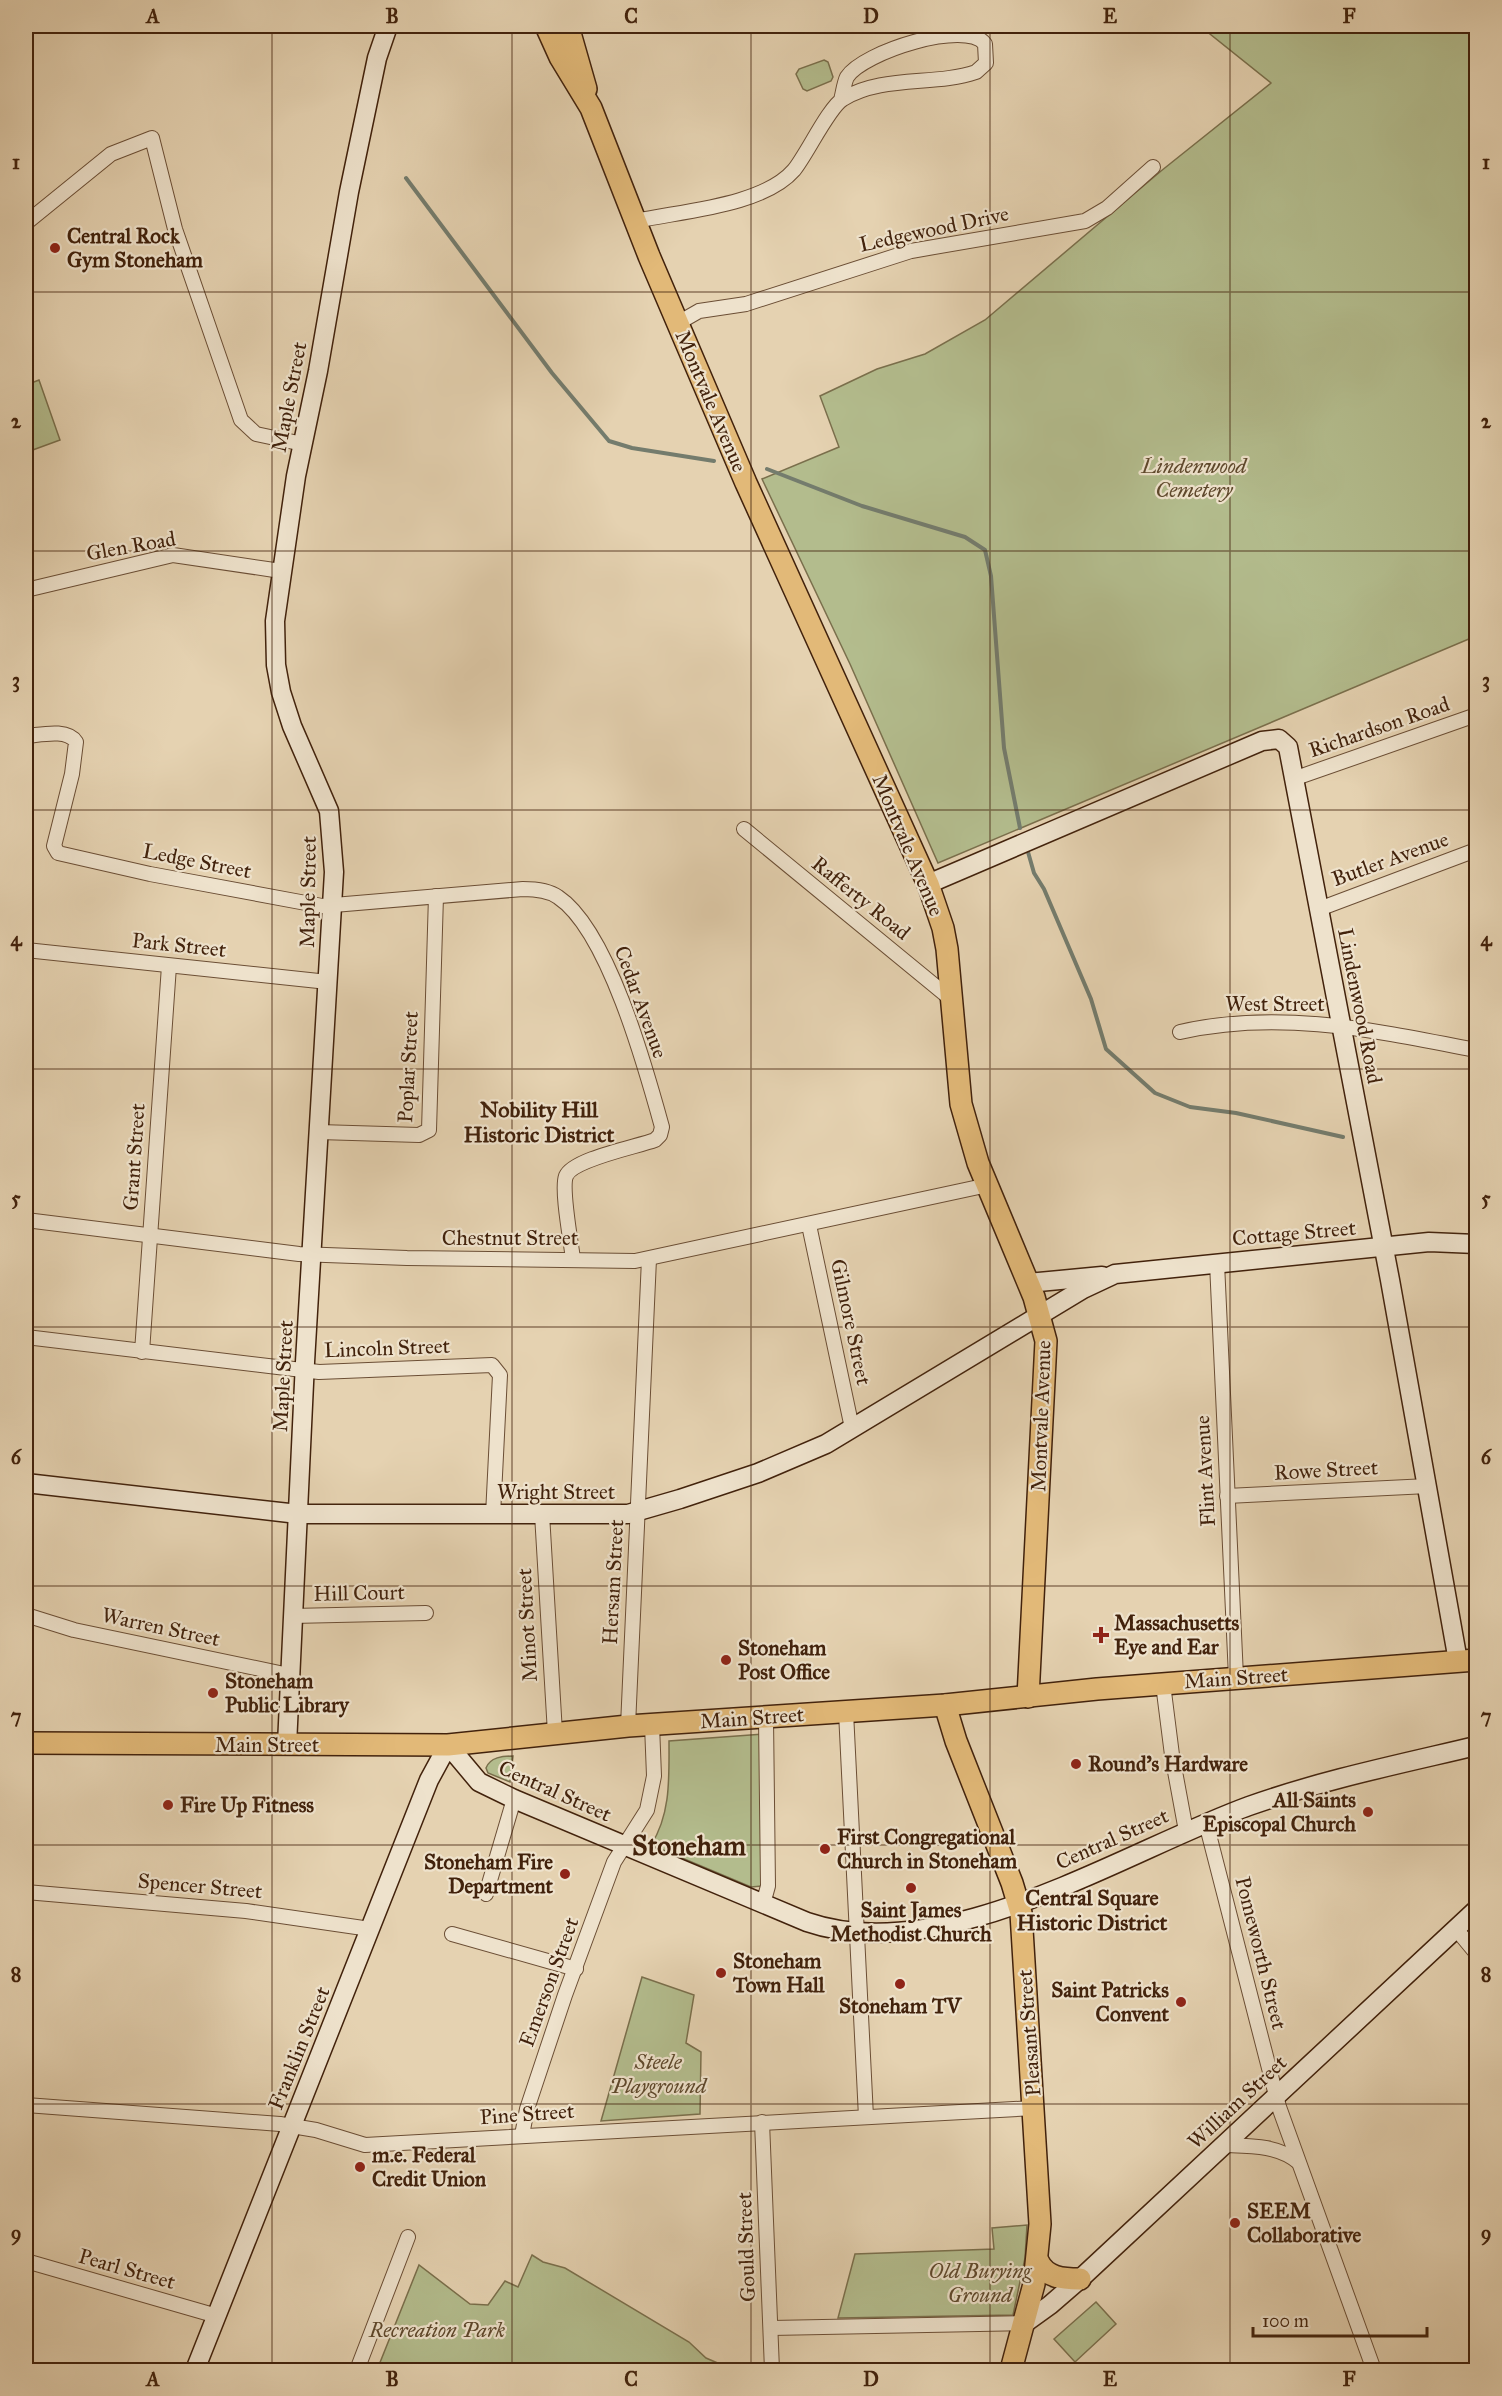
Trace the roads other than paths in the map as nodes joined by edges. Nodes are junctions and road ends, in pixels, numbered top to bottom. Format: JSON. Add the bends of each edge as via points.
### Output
{"nodes":[{"id":1,"x":380,"y":26,"type":"edge"},
{"id":2,"x":388,"y":26,"type":"edge"},
{"id":3,"x":546,"y":26,"type":"edge"},
{"id":4,"x":568,"y":26,"type":"edge"},
{"id":5,"x":377,"y":58,"type":"junction"},
{"id":6,"x":841,"y":100,"type":"junction"},
{"id":7,"x":591,"y":108,"type":"junction"},
{"id":8,"x":1153,"y":167,"type":"dead end"},
{"id":9,"x":636,"y":221,"type":"junction"},
{"id":10,"x":26,"y":223,"type":"edge"},
{"id":11,"x":678,"y":322,"type":"junction"},
{"id":12,"x":303,"y":444,"type":"junction"},
{"id":13,"x":281,"y":571,"type":"junction"},
{"id":14,"x":26,"y":590,"type":"edge"},
{"id":15,"x":1476,"y":715,"type":"edge"},
{"id":16,"x":26,"y":736,"type":"edge"},
{"id":17,"x":1296,"y":778,"type":"junction"},
{"id":18,"x":744,"y":829,"type":"dead end"},
{"id":19,"x":1476,"y":850,"type":"edge"},
{"id":20,"x":928,"y":884,"type":"junction"},
{"id":21,"x":436,"y":897,"type":"junction"},
{"id":22,"x":333,"y":907,"type":"junction"},
{"id":23,"x":1319,"y":909,"type":"junction"},
{"id":24,"x":26,"y":950,"type":"edge"},
{"id":25,"x":169,"y":966,"type":"junction"},
{"id":26,"x":328,"y":981,"type":"junction"},
{"id":27,"x":951,"y":999,"type":"junction"},
{"id":28,"x":1341,"y":1024,"type":"junction"},
{"id":29,"x":1180,"y":1032,"type":"dead end"},
{"id":30,"x":1476,"y":1050,"type":"edge"},
{"id":31,"x":319,"y":1132,"type":"junction"},
{"id":32,"x":988,"y":1185,"type":"junction"},
{"id":33,"x":26,"y":1220,"type":"edge"},
{"id":34,"x":809,"y":1225,"type":"junction"},
{"id":35,"x":150,"y":1237,"type":"junction"},
{"id":36,"x":1476,"y":1244,"type":"edge"},
{"id":37,"x":1383,"y":1247,"type":"junction"},
{"id":38,"x":312,"y":1254,"type":"junction"},
{"id":39,"x":573,"y":1259,"type":"junction"},
{"id":40,"x":649,"y":1260,"type":"junction"},
{"id":41,"x":1217,"y":1263,"type":"junction"},
{"id":42,"x":1115,"y":1274,"type":"junction"},
{"id":43,"x":1028,"y":1283,"type":"junction"},
{"id":44,"x":1040,"y":1316,"type":"junction"},
{"id":45,"x":26,"y":1337,"type":"edge"},
{"id":46,"x":142,"y":1352,"type":"junction"},
{"id":47,"x":305,"y":1371,"type":"junction"},
{"id":48,"x":852,"y":1428,"type":"junction"},
{"id":49,"x":26,"y":1482,"type":"edge"},
{"id":50,"x":1428,"y":1486,"type":"junction"},
{"id":51,"x":1227,"y":1496,"type":"junction"},
{"id":52,"x":638,"y":1512,"type":"junction"},
{"id":53,"x":298,"y":1514,"type":"junction"},
{"id":54,"x":542,"y":1514,"type":"junction"},
{"id":55,"x":493,"y":1515,"type":"junction"},
{"id":56,"x":426,"y":1613,"type":"dead end"},
{"id":57,"x":26,"y":1616,"type":"edge"},
{"id":58,"x":292,"y":1616,"type":"junction"},
{"id":59,"x":1467,"y":1660,"type":"edge"},
{"id":60,"x":289,"y":1675,"type":"junction"},
{"id":61,"x":1236,"y":1677,"type":"junction"},
{"id":62,"x":1163,"y":1684,"type":"junction"},
{"id":63,"x":1029,"y":1697,"type":"junction"},
{"id":64,"x":945,"y":1705,"type":"junction"},
{"id":65,"x":846,"y":1713,"type":"junction"},
{"id":66,"x":766,"y":1718,"type":"junction"},
{"id":67,"x":652,"y":1725,"type":"junction"},
{"id":68,"x":628,"y":1726,"type":"junction"},
{"id":69,"x":555,"y":1733,"type":"junction"},
{"id":70,"x":26,"y":1743,"type":"edge"},
{"id":71,"x":286,"y":1745,"type":"junction"},
{"id":72,"x":448,"y":1745,"type":"junction"},
{"id":73,"x":1476,"y":1746,"type":"edge"},
{"id":74,"x":514,"y":1799,"type":"junction"},
{"id":75,"x":1206,"y":1823,"type":"junction"},
{"id":76,"x":1186,"y":1831,"type":"junction"},
{"id":77,"x":625,"y":1846,"type":"junction"},
{"id":78,"x":26,"y":1892,"type":"edge"},
{"id":79,"x":486,"y":1894,"type":"dead end"},
{"id":80,"x":763,"y":1904,"type":"junction"},
{"id":81,"x":1020,"y":1905,"type":"junction"},
{"id":82,"x":1476,"y":1910,"type":"edge"},
{"id":83,"x":370,"y":1929,"type":"junction"},
{"id":84,"x":1457,"y":1930,"type":"junction"},
{"id":85,"x":452,"y":1934,"type":"dead end"},
{"id":86,"x":857,"y":1934,"type":"junction"},
{"id":87,"x":1476,"y":1953,"type":"edge"},
{"id":88,"x":576,"y":1970,"type":"junction"},
{"id":89,"x":1276,"y":2097,"type":"junction"},
{"id":90,"x":26,"y":2105,"type":"edge"},
{"id":91,"x":1034,"y":2108,"type":"junction"},
{"id":92,"x":866,"y":2117,"type":"junction"},
{"id":93,"x":762,"y":2122,"type":"junction"},
{"id":94,"x":292,"y":2125,"type":"junction"},
{"id":95,"x":522,"y":2135,"type":"junction"},
{"id":96,"x":1224,"y":2145,"type":"junction"},
{"id":97,"x":1298,"y":2162,"type":"junction"},
{"id":98,"x":408,"y":2237,"type":"dead end"},
{"id":99,"x":26,"y":2261,"type":"edge"},
{"id":100,"x":1038,"y":2261,"type":"junction"},
{"id":101,"x":1080,"y":2279,"type":"junction"},
{"id":102,"x":217,"y":2316,"type":"junction"},
{"id":103,"x":1024,"y":2323,"type":"junction"},
{"id":104,"x":771,"y":2328,"type":"junction"},
{"id":105,"x":195,"y":2370,"type":"edge"},
{"id":106,"x":357,"y":2370,"type":"edge"},
{"id":107,"x":772,"y":2370,"type":"edge"},
{"id":108,"x":1011,"y":2370,"type":"edge"},
{"id":109,"x":1374,"y":2370,"type":"edge"}],
"edges":[{"from":1,"to":5,"type":"street","name":"Maple Street"},
{"from":2,"to":5,"type":"street","name":"Maple Street"},
{"from":3,"to":7,"type":"main road","name":"Montvale Avenue"},
{"from":4,"to":7,"type":"main road","name":"Montvale Avenue"},
{"from":5,"to":12,"type":"street","name":"Maple Street"},
{"from":6,"to":6,"type":"street","via":[[877,88],[976,72],[986,63],[985,44],[977,37],[959,35],[877,54],[847,78]]},
{"from":6,"to":9,"type":"street","via":[[782,182],[732,201]]},
{"from":7,"to":9,"type":"main road","name":"Montvale Avenue"},
{"from":8,"to":11,"type":"street","name":"Ledgewood Drive","via":[[1107,208],[1085,221],[911,251],[746,304],[699,311]]},
{"from":9,"to":11,"type":"main road","name":"Montvale Avenue"},
{"from":10,"to":12,"type":"street","via":[[111,154],[152,138],[174,229],[241,420],[256,434]]},
{"from":11,"to":20,"type":"main road","name":"Montvale Avenue","via":[[746,483]]},
{"from":12,"to":13,"type":"street","name":"Maple Street"},
{"from":13,"to":14,"type":"street","name":"Glen Road","via":[[173,555]]},
{"from":13,"to":22,"type":"street","name":"Maple Street","via":[[274,633],[278,680],[292,726],[329,811],[334,853]]},
{"from":15,"to":17,"type":"street","name":"Richardson Road"},
{"from":16,"to":22,"type":"street","name":"Ledge Street","via":[[61,734],[74,738],[77,744],[55,850],[150,874]]},
{"from":17,"to":20,"type":"street","name":"Lindenwood Road","via":[[1288,747],[1282,741],[1270,739]]},
{"from":17,"to":23,"type":"street","name":"Lindenwood Road"},
{"from":18,"to":27,"type":"street","name":"Rafferty Road"},
{"from":19,"to":23,"type":"street","name":"Butler Avenue"},
{"from":20,"to":27,"type":"main road","name":"Montvale Avenue","via":[[943,928]]},
{"from":21,"to":22,"type":"street","name":"Cedar Avenue"},
{"from":21,"to":31,"type":"street","name":"Poplar Street","via":[[429,1130],[419,1135]]},
{"from":21,"to":39,"type":"street","name":"Cedar Avenue","via":[[523,889],[553,894],[586,928],[615,980],[662,1129],[655,1140],[579,1164],[568,1172],[565,1186]]},
{"from":22,"to":26,"type":"street","name":"Maple Street"},
{"from":23,"to":28,"type":"street","name":"Lindenwood Road"},
{"from":24,"to":25,"type":"street","name":"Park Street"},
{"from":25,"to":26,"type":"street","name":"Park Street"},
{"from":25,"to":35,"type":"street","name":"Grant Street"},
{"from":26,"to":31,"type":"street","name":"Maple Street"},
{"from":27,"to":32,"type":"main road","name":"Montvale Avenue","via":[[959,1096],[975,1155]]},
{"from":28,"to":29,"type":"street","name":"West Street","via":[[1251,1021]]},
{"from":28,"to":30,"type":"street","name":"West Street"},
{"from":28,"to":37,"type":"street","name":"Lindenwood Road"},
{"from":31,"to":38,"type":"street","name":"Maple Street"},
{"from":32,"to":34,"type":"street","name":"Chestnut Street"},
{"from":32,"to":43,"type":"main road","name":"Montvale Avenue"},
{"from":33,"to":35,"type":"street","name":"Chestnut Street"},
{"from":34,"to":40,"type":"street","name":"Chestnut Street"},
{"from":34,"to":48,"type":"street","name":"Gilmore Street"},
{"from":35,"to":38,"type":"street","name":"Chestnut Street"},
{"from":35,"to":46,"type":"street","name":"Grant Street"},
{"from":36,"to":37,"type":"street","name":"Cottage Street","via":[[1440,1241]]},
{"from":37,"to":41,"type":"street","name":"Cottage Street"},
{"from":37,"to":50,"type":"street","name":"Lindenwood Road"},
{"from":38,"to":39,"type":"street","name":"Chestnut Street"},
{"from":38,"to":47,"type":"street","name":"Maple Street"},
{"from":39,"to":40,"type":"street","name":"Chestnut Street"},
{"from":40,"to":52,"type":"street","name":"Hersam Street"},
{"from":41,"to":42,"type":"street","name":"Cottage Street"},
{"from":41,"to":51,"type":"street","name":"Flint Avenue"},
{"from":42,"to":43,"type":"street","name":"Cottage Street"},
{"from":42,"to":44,"type":"street","name":"Cottage Street"},
{"from":43,"to":44,"type":"main road","name":"Montvale Avenue"},
{"from":44,"to":48,"type":"street","name":"Wright Street"},
{"from":44,"to":63,"type":"main road","name":"Montvale Avenue","via":[[1046,1341],[1046,1367]]},
{"from":45,"to":46,"type":"street","name":"Lincoln Street"},
{"from":46,"to":47,"type":"street","name":"Lincoln Street"},
{"from":47,"to":53,"type":"street","name":"Maple Street"},
{"from":47,"to":55,"type":"street","name":"Lincoln Street","via":[[496,1367],[500,1377]]},
{"from":48,"to":52,"type":"street","name":"Wright Street","via":[[826,1444],[758,1473]]},
{"from":49,"to":53,"type":"street","name":"Wright Street"},
{"from":50,"to":51,"type":"street","name":"Rowe Street"},
{"from":50,"to":59,"type":"street","name":"Lindenwood Road"},
{"from":51,"to":61,"type":"street","name":"Flint Avenue"},
{"from":52,"to":54,"type":"street","name":"Wright Street"},
{"from":52,"to":68,"type":"street","name":"Hersam Street"},
{"from":53,"to":55,"type":"street","name":"Wright Street"},
{"from":53,"to":58,"type":"street","name":"Maple Street"},
{"from":54,"to":55,"type":"street","name":"Wright Street"},
{"from":54,"to":69,"type":"street","name":"Minot Street"},
{"from":56,"to":58,"type":"street","name":"Hill Court"},
{"from":57,"to":60,"type":"street","name":"Warren Street","via":[[74,1630]]},
{"from":58,"to":60,"type":"street","name":"Maple Street"},
{"from":59,"to":61,"type":"main road","name":"Main Street"},
{"from":60,"to":71,"type":"street","name":"Maple Street"},
{"from":61,"to":62,"type":"main road","name":"Main Street"},
{"from":62,"to":63,"type":"main road","name":"Main Street"},
{"from":62,"to":76,"type":"street"},
{"from":63,"to":64,"type":"main road","name":"Main Street"},
{"from":64,"to":65,"type":"main road","name":"Main Street"},
{"from":64,"to":81,"type":"main road","name":"Pleasant Street"},
{"from":65,"to":66,"type":"main road","name":"Main Street"},
{"from":65,"to":86,"type":"street"},
{"from":66,"to":67,"type":"main road","name":"Main Street"},
{"from":66,"to":80,"type":"street","via":[[768,1886]]},
{"from":67,"to":68,"type":"main road","name":"Main Street"},
{"from":67,"to":77,"type":"street","name":"Emerson Street","via":[[652,1788],[642,1820]]},
{"from":68,"to":69,"type":"main road","name":"Main Street"},
{"from":69,"to":72,"type":"main road","name":"Main Street"},
{"from":70,"to":71,"type":"main road","name":"Main Street"},
{"from":71,"to":72,"type":"main road","name":"Main Street"},
{"from":72,"to":74,"type":"street","name":"Central Street","via":[[479,1783]]},
{"from":72,"to":83,"type":"street","name":"Franklin Street","via":[[429,1780]]},
{"from":73,"to":75,"type":"street","name":"Central Street","via":[[1304,1789]]},
{"from":74,"to":77,"type":"street","name":"Central Street"},
{"from":74,"to":79,"type":"street"},
{"from":75,"to":76,"type":"street","name":"Central Street"},
{"from":75,"to":89,"type":"street","name":"Pomeworth Street"},
{"from":76,"to":81,"type":"street","name":"Central Street"},
{"from":77,"to":80,"type":"street","name":"Central Street"},
{"from":77,"to":88,"type":"street","name":"Emerson Street","via":[[614,1862]]},
{"from":78,"to":83,"type":"street","name":"Spencer Street","via":[[254,1912]]},
{"from":80,"to":86,"type":"street","name":"Central Street","via":[[818,1926]]},
{"from":81,"to":86,"type":"street","name":"Central Street","via":[[919,1928]]},
{"from":81,"to":91,"type":"main road","name":"Pleasant Street"},
{"from":82,"to":84,"type":"street","name":"William Street"},
{"from":83,"to":94,"type":"street","name":"Franklin Street"},
{"from":84,"to":87,"type":"street"},
{"from":84,"to":89,"type":"street","name":"William Street"},
{"from":85,"to":88,"type":"street"},
{"from":86,"to":92,"type":"street"},
{"from":88,"to":95,"type":"street","name":"Emerson Street","via":[[526,2109]]},
{"from":89,"to":96,"type":"street","name":"William Street"},
{"from":89,"to":97,"type":"street","name":"Pomeworth Street"},
{"from":90,"to":94,"type":"street","name":"Pine Street"},
{"from":91,"to":92,"type":"street","name":"Pine Street"},
{"from":91,"to":100,"type":"main road","name":"Pleasant Street","via":[[1040,2214]]},
{"from":92,"to":93,"type":"street","name":"Pine Street"},
{"from":93,"to":95,"type":"street","name":"Pine Street"},
{"from":93,"to":104,"type":"street","name":"Gould Street"},
{"from":94,"to":95,"type":"street","name":"Pine Street","via":[[365,2145]]},
{"from":94,"to":102,"type":"street","name":"Franklin Street"},
{"from":96,"to":97,"type":"street","via":[[1267,2148]]},
{"from":96,"to":101,"type":"street","name":"William Street"},
{"from":97,"to":109,"type":"street","name":"Pomeworth Street"},
{"from":98,"to":106,"type":"street"},
{"from":99,"to":102,"type":"street","name":"Pearl Street"},
{"from":100,"to":101,"type":"main road","via":[[1059,2278]]},
{"from":100,"to":103,"type":"main road","name":"Pleasant Street"},
{"from":101,"to":103,"type":"street","name":"William Street"},
{"from":102,"to":105,"type":"street","name":"Franklin Street"},
{"from":103,"to":104,"type":"street"},
{"from":103,"to":108,"type":"main road","name":"Pleasant Street"},
{"from":104,"to":107,"type":"street","name":"Gould Street"}]}
